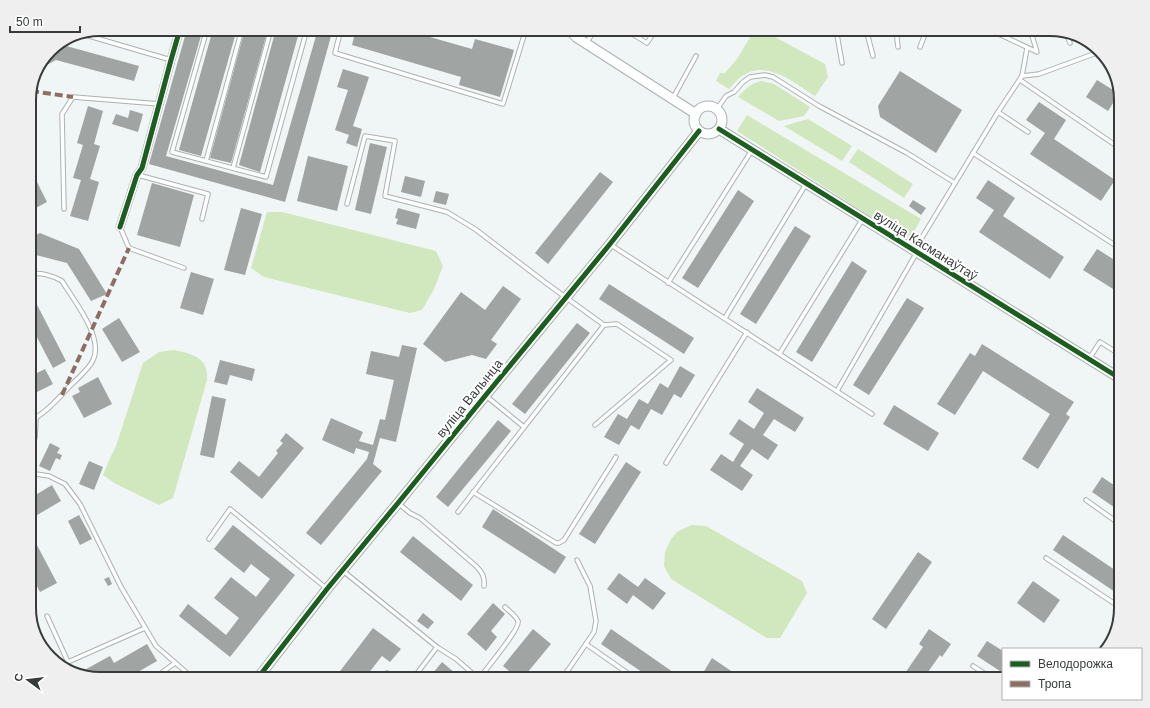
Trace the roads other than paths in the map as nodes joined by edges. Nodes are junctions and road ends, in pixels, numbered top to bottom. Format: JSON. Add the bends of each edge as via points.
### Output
{"nodes":[{"id":1,"x":178,"y":36,"type":"edge"},
{"id":2,"x":206,"y":36,"type":"edge"},
{"id":3,"x":240,"y":36,"type":"edge"},
{"id":4,"x":269,"y":36,"type":"edge"},
{"id":5,"x":305,"y":36,"type":"edge"},
{"id":6,"x":339,"y":36,"type":"edge"},
{"id":7,"x":524,"y":36,"type":"edge"},
{"id":8,"x":575,"y":36,"type":"edge"},
{"id":9,"x":591,"y":36,"type":"edge"},
{"id":10,"x":635,"y":36,"type":"edge"},
{"id":11,"x":652,"y":36,"type":"edge"},
{"id":12,"x":837,"y":36,"type":"edge"},
{"id":13,"x":868,"y":36,"type":"edge"},
{"id":14,"x":897,"y":36,"type":"edge"},
{"id":15,"x":924,"y":36,"type":"edge"},
{"id":16,"x":1003,"y":36,"type":"edge"},
{"id":17,"x":1032,"y":36,"type":"edge"},
{"id":18,"x":92,"y":37,"type":"edge"},
{"id":19,"x":1068,"y":38,"type":"edge"},
{"id":20,"x":586,"y":43,"type":"junction"},
{"id":21,"x":1070,"y":43,"type":"dead end"},
{"id":22,"x":920,"y":47,"type":"dead end"},
{"id":23,"x":898,"y":48,"type":"dead end"},
{"id":24,"x":1027,"y":48,"type":"junction"},
{"id":25,"x":1094,"y":54,"type":"edge"},
{"id":26,"x":696,"y":56,"type":"dead end"},
{"id":27,"x":873,"y":56,"type":"dead end"},
{"id":28,"x":171,"y":60,"type":"junction"},
{"id":29,"x":842,"y":64,"type":"dead end"},
{"id":30,"x":1021,"y":78,"type":"junction"},
{"id":31,"x":672,"y":99,"type":"junction"},
{"id":32,"x":160,"y":104,"type":"junction"},
{"id":33,"x":717,"y":109,"type":"junction"},
{"id":34,"x":998,"y":112,"type":"junction"},
{"id":35,"x":696,"y":114,"type":"junction"},
{"id":36,"x":720,"y":129,"type":"junction"},
{"id":37,"x":699,"y":131,"type":"junction"},
{"id":38,"x":1028,"y":132,"type":"dead end"},
{"id":39,"x":1114,"y":145,"type":"edge"},
{"id":40,"x":752,"y":149,"type":"junction"},
{"id":41,"x":974,"y":153,"type":"junction"},
{"id":42,"x":206,"y":161,"type":"junction"},
{"id":43,"x":233,"y":168,"type":"junction"},
{"id":44,"x":137,"y":174,"type":"junction"},
{"id":45,"x":806,"y":183,"type":"junction"},
{"id":46,"x":955,"y":184,"type":"junction"},
{"id":47,"x":348,"y":204,"type":"dead end"},
{"id":48,"x":64,"y":209,"type":"dead end"},
{"id":49,"x":863,"y":218,"type":"junction"},
{"id":50,"x":202,"y":219,"type":"dead end"},
{"id":51,"x":120,"y":227,"type":"joint"},
{"id":52,"x":610,"y":244,"type":"junction"},
{"id":53,"x":1114,"y":244,"type":"edge"},
{"id":54,"x":916,"y":251,"type":"junction"},
{"id":55,"x":184,"y":268,"type":"dead end"},
{"id":56,"x":36,"y":274,"type":"edge"},
{"id":57,"x":668,"y":282,"type":"junction"},
{"id":58,"x":566,"y":298,"type":"junction"},
{"id":59,"x":725,"y":318,"type":"junction"},
{"id":60,"x":604,"y":325,"type":"junction"},
{"id":61,"x":747,"y":332,"type":"junction"},
{"id":62,"x":1114,"y":351,"type":"edge"},
{"id":63,"x":780,"y":353,"type":"junction"},
{"id":64,"x":1089,"y":360,"type":"junction"},
{"id":65,"x":1114,"y":375,"type":"edge"},
{"id":66,"x":837,"y":391,"type":"junction"},
{"id":67,"x":485,"y":396,"type":"junction"},
{"id":68,"x":872,"y":414,"type":"dead end"},
{"id":69,"x":36,"y":418,"type":"edge"},
{"id":70,"x":595,"y":426,"type":"dead end"},
{"id":71,"x":524,"y":427,"type":"junction"},
{"id":72,"x":616,"y":457,"type":"dead end"},
{"id":73,"x":666,"y":463,"type":"dead end"},
{"id":74,"x":36,"y":474,"type":"edge"},
{"id":75,"x":473,"y":492,"type":"junction"},
{"id":76,"x":1086,"y":500,"type":"dead end"},
{"id":77,"x":398,"y":504,"type":"junction"},
{"id":78,"x":458,"y":512,"type":"dead end"},
{"id":79,"x":1114,"y":520,"type":"edge"},
{"id":80,"x":208,"y":539,"type":"dead end"},
{"id":81,"x":1046,"y":558,"type":"dead end"},
{"id":82,"x":577,"y":560,"type":"dead end"},
{"id":83,"x":342,"y":571,"type":"junction"},
{"id":84,"x":484,"y":586,"type":"dead end"},
{"id":85,"x":327,"y":589,"type":"junction"},
{"id":86,"x":1114,"y":603,"type":"edge"},
{"id":87,"x":505,"y":607,"type":"dead end"},
{"id":88,"x":47,"y":616,"type":"dead end"},
{"id":89,"x":145,"y":628,"type":"junction"},
{"id":90,"x":586,"y":644,"type":"junction"},
{"id":91,"x":437,"y":648,"type":"junction"},
{"id":92,"x":175,"y":663,"type":"junction"},
{"id":93,"x":973,"y":666,"type":"dead end"},
{"id":94,"x":567,"y":671,"type":"edge"},
{"id":95,"x":163,"y":672,"type":"edge"},
{"id":96,"x":186,"y":672,"type":"edge"},
{"id":97,"x":262,"y":672,"type":"edge"},
{"id":98,"x":418,"y":672,"type":"edge"},
{"id":99,"x":471,"y":672,"type":"edge"},
{"id":100,"x":484,"y":672,"type":"edge"},
{"id":101,"x":626,"y":672,"type":"edge"},
{"id":102,"x":982,"y":672,"type":"edge"}],
"edges":[{"from":1,"to":28,"type":"street"},
{"from":2,"to":42,"type":"lane","via":[[172,152]]},
{"from":3,"to":42,"type":"lane"},
{"from":4,"to":43,"type":"lane"},
{"from":5,"to":43,"type":"lane","via":[[266,177]]},
{"from":6,"to":7,"type":"lane","via":[[335,53],[503,104]]},
{"from":8,"to":20,"type":"street"},
{"from":9,"to":20,"type":"lane"},
{"from":10,"to":11,"type":"lane","via":[[647,44]]},
{"from":12,"to":29,"type":"lane"},
{"from":13,"to":27,"type":"lane"},
{"from":14,"to":23,"type":"lane"},
{"from":15,"to":22,"type":"lane"},
{"from":16,"to":24,"type":"lane"},
{"from":17,"to":24,"type":"lane","via":[[1037,52]]},
{"from":18,"to":28,"type":"lane"},
{"from":19,"to":21,"type":"lane"},
{"from":20,"to":31,"type":"street"},
{"from":24,"to":30,"type":"lane"},
{"from":25,"to":30,"type":"lane"},
{"from":26,"to":31,"type":"lane"},
{"from":28,"to":32,"type":"street"},
{"from":30,"to":34,"type":"lane"},
{"from":30,"to":39,"type":"lane"},
{"from":31,"to":35,"type":"street"},
{"from":32,"to":44,"type":"street","via":[[142,168]]},
{"from":32,"to":48,"type":"lane","via":[[73,97],[62,114]]},
{"from":33,"to":35,"type":"street","via":[[704,106]]},
{"from":33,"to":36,"type":"street","via":[[723,121]]},
{"from":33,"to":46,"type":"lane","via":[[726,96],[750,77],[773,77]]},
{"from":34,"to":38,"type":"lane"},
{"from":34,"to":41,"type":"lane"},
{"from":35,"to":37,"type":"street","via":[[694,120]]},
{"from":36,"to":37,"type":"street","via":[[710,134]]},
{"from":36,"to":40,"type":"street","name":"вуліца Касманаўтаў"},
{"from":37,"to":52,"type":"street","name":"вуліца Валынца"},
{"from":40,"to":45,"type":"street","name":"вуліца Касманаўтаў"},
{"from":40,"to":57,"type":"lane"},
{"from":41,"to":46,"type":"lane"},
{"from":41,"to":53,"type":"lane"},
{"from":42,"to":43,"type":"lane"},
{"from":44,"to":50,"type":"lane","via":[[208,194]]},
{"from":44,"to":51,"type":"street"},
{"from":45,"to":49,"type":"street","name":"вуліца Касманаўтаў"},
{"from":45,"to":59,"type":"lane"},
{"from":46,"to":54,"type":"lane"},
{"from":47,"to":58,"type":"lane","via":[[365,136],[395,141],[384,196],[447,212],[475,229]]},
{"from":49,"to":54,"type":"street","name":"вуліца Касманаўтаў"},
{"from":49,"to":63,"type":"lane"},
{"from":51,"to":55,"type":"lane","via":[[129,248]]},
{"from":52,"to":57,"type":"lane"},
{"from":52,"to":58,"type":"street","name":"вуліца Валынца"},
{"from":54,"to":64,"type":"street","name":"вуліца Касманаўтаў"},
{"from":54,"to":66,"type":"lane"},
{"from":56,"to":69,"type":"lane","via":[[62,281],[92,330],[96,344],[93,361],[62,395]]},
{"from":57,"to":59,"type":"lane"},
{"from":58,"to":60,"type":"lane"},
{"from":58,"to":67,"type":"street","name":"вуліца Валынца"},
{"from":59,"to":61,"type":"lane"},
{"from":60,"to":70,"type":"lane","via":[[617,324],[671,360]]},
{"from":60,"to":71,"type":"lane"},
{"from":61,"to":63,"type":"lane"},
{"from":61,"to":73,"type":"lane"},
{"from":62,"to":64,"type":"lane","via":[[1100,342]]},
{"from":63,"to":66,"type":"lane"},
{"from":64,"to":65,"type":"street","name":"вуліца Касманаўтаў"},
{"from":66,"to":68,"type":"lane"},
{"from":67,"to":71,"type":"lane"},
{"from":67,"to":77,"type":"street","name":"вуліца Валынца"},
{"from":71,"to":75,"type":"lane"},
{"from":72,"to":75,"type":"lane","via":[[564,540],[558,543]]},
{"from":74,"to":89,"type":"lane","via":[[49,476],[65,484],[80,504],[121,587]]},
{"from":75,"to":78,"type":"lane"},
{"from":76,"to":79,"type":"lane"},
{"from":77,"to":83,"type":"street","name":"вуліца Валынца"},
{"from":77,"to":84,"type":"lane","via":[[437,531],[476,566],[485,579]]},
{"from":80,"to":85,"type":"lane","via":[[230,509]]},
{"from":81,"to":86,"type":"lane"},
{"from":82,"to":90,"type":"lane","via":[[590,586],[596,621],[594,632]]},
{"from":83,"to":85,"type":"street","name":"вуліца Валынца"},
{"from":83,"to":91,"type":"lane"},
{"from":85,"to":97,"type":"street","name":"вуліца Валынца"},
{"from":87,"to":100,"type":"lane","via":[[518,624]]},
{"from":88,"to":89,"type":"lane","via":[[68,662]]},
{"from":89,"to":92,"type":"lane","via":[[156,646]]},
{"from":90,"to":94,"type":"lane"},
{"from":90,"to":101,"type":"lane"},
{"from":91,"to":98,"type":"lane"},
{"from":91,"to":99,"type":"lane"},
{"from":92,"to":95,"type":"lane"},
{"from":92,"to":96,"type":"lane"},
{"from":93,"to":102,"type":"lane"}]}
